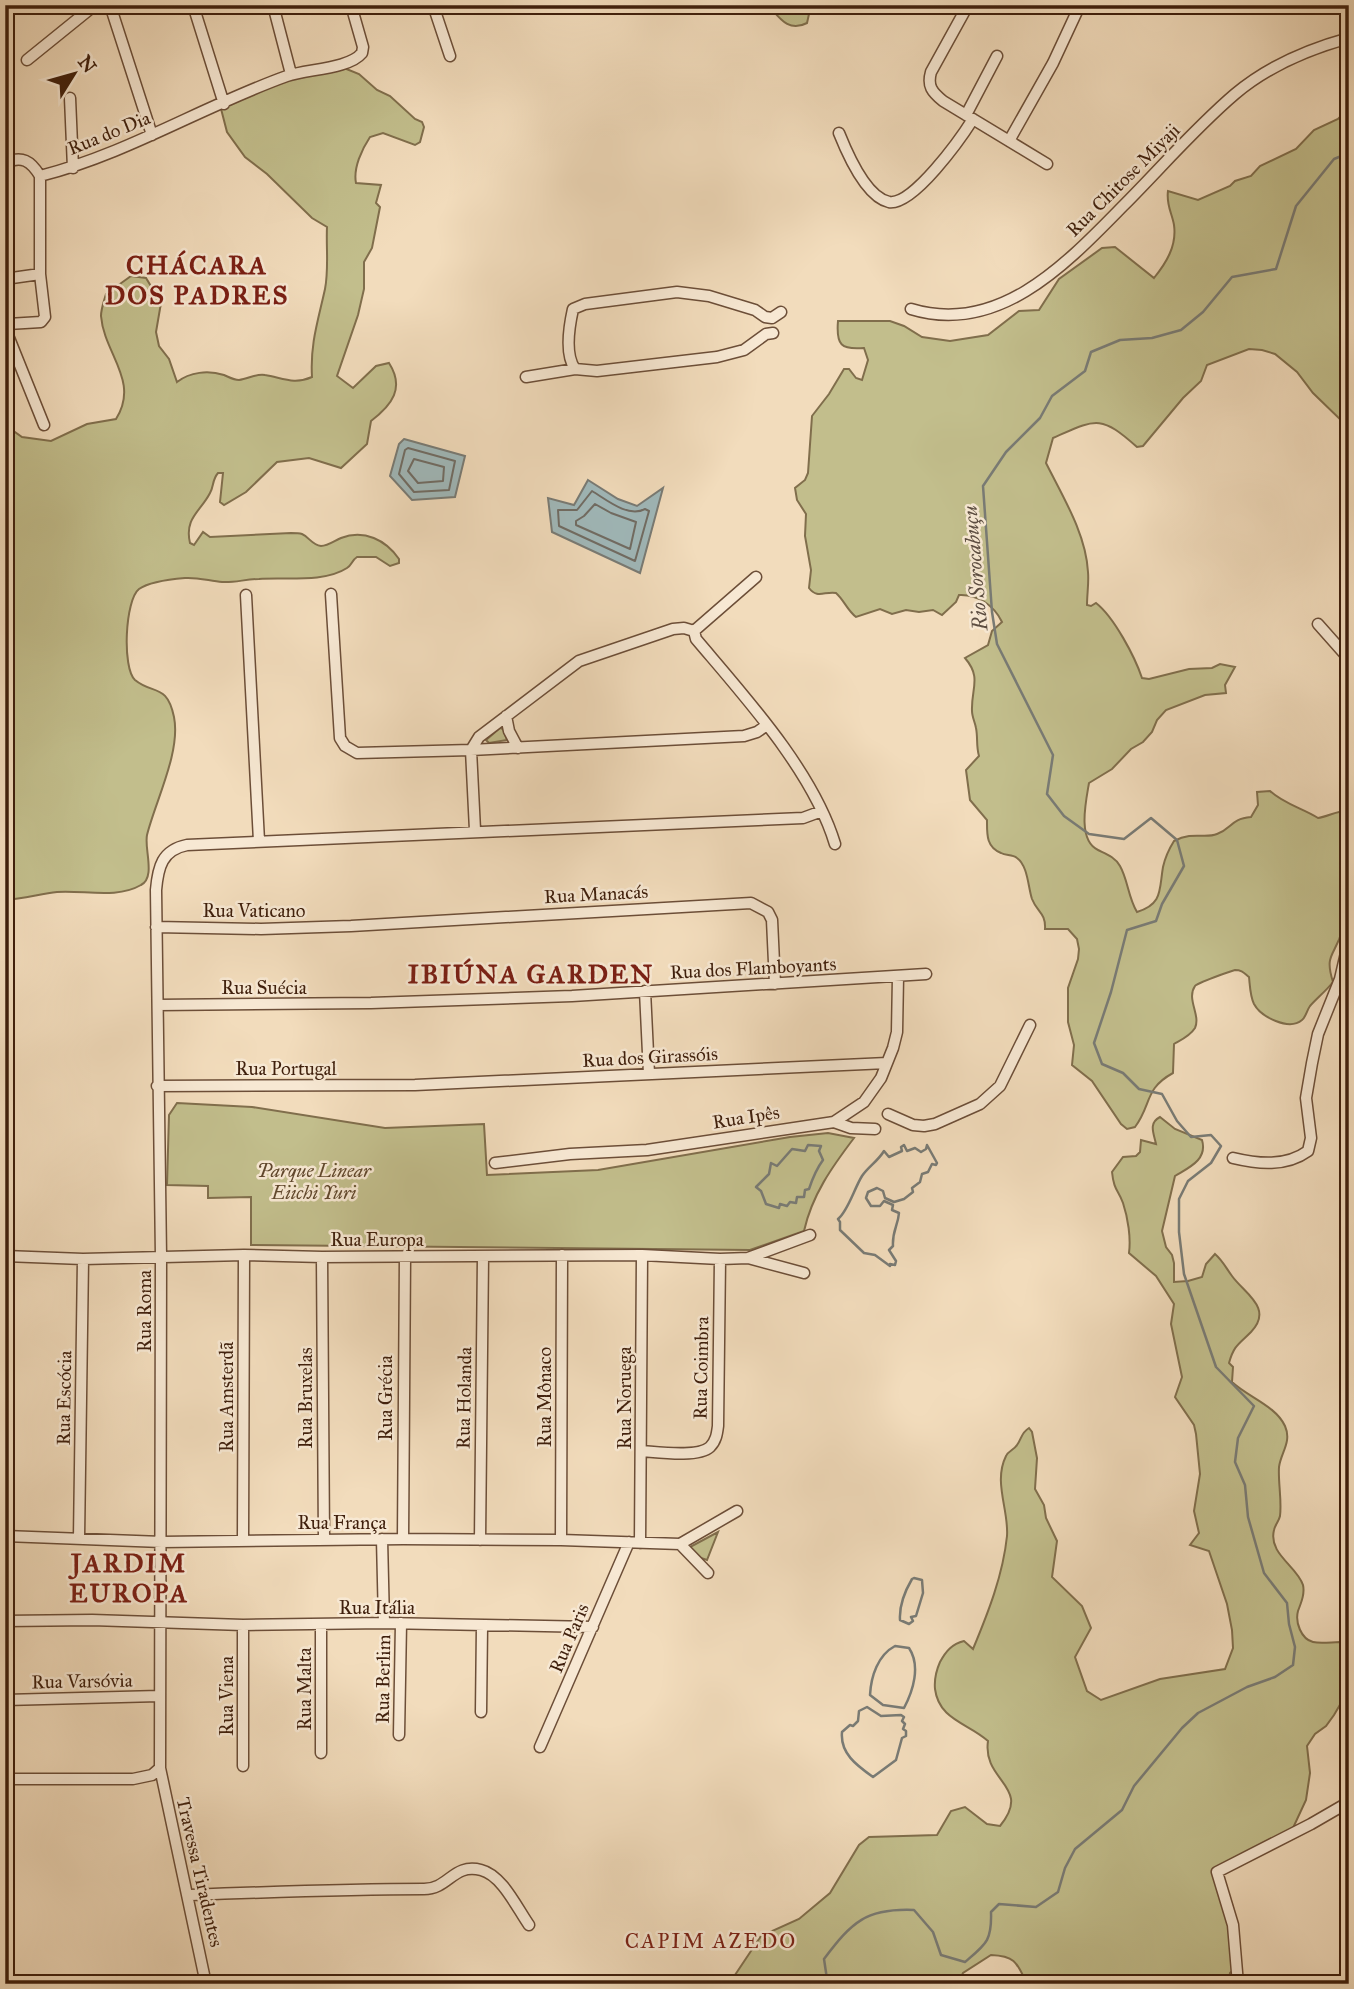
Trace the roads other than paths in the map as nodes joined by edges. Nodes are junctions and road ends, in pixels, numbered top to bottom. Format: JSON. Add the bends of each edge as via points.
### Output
{"nodes":[{"id":1,"x":95,"y":5,"type":"edge"},
{"id":2,"x":110,"y":5,"type":"edge"},
{"id":3,"x":193,"y":5,"type":"edge"},
{"id":4,"x":273,"y":5,"type":"edge"},
{"id":5,"x":351,"y":5,"type":"edge"},
{"id":6,"x":433,"y":5,"type":"edge"},
{"id":7,"x":968,"y":5,"type":"edge"},
{"id":8,"x":1080,"y":5,"type":"edge"},
{"id":9,"x":1349,"y":38,"type":"edge"},
{"id":10,"x":450,"y":56,"type":"dead end"},
{"id":11,"x":997,"y":57,"type":"dead end"},
{"id":12,"x":27,"y":60,"type":"dead end"},
{"id":13,"x":291,"y":75,"type":"junction"},
{"id":14,"x":70,"y":98,"type":"dead end"},
{"id":15,"x":224,"y":104,"type":"junction"},
{"id":16,"x":970,"y":117,"type":"junction"},
{"id":17,"x":839,"y":133,"type":"dead end"},
{"id":18,"x":152,"y":135,"type":"junction"},
{"id":19,"x":1009,"y":141,"type":"junction"},
{"id":20,"x":5,"y":163,"type":"edge"},
{"id":21,"x":1047,"y":164,"type":"dead end"},
{"id":22,"x":73,"y":168,"type":"junction"},
{"id":23,"x":40,"y":176,"type":"junction"},
{"id":24,"x":40,"y":274,"type":"junction"},
{"id":25,"x":5,"y":279,"type":"edge"},
{"id":26,"x":911,"y":309,"type":"dead end"},
{"id":27,"x":781,"y":312,"type":"dead end"},
{"id":28,"x":5,"y":328,"type":"edge"},
{"id":29,"x":773,"y":333,"type":"dead end"},
{"id":30,"x":575,"y":369,"type":"junction"},
{"id":31,"x":526,"y":377,"type":"dead end"},
{"id":32,"x":44,"y":425,"type":"dead end"},
{"id":33,"x":756,"y":578,"type":"dead end"},
{"id":34,"x":331,"y":594,"type":"dead end"},
{"id":35,"x":246,"y":595,"type":"dead end"},
{"id":36,"x":1318,"y":624,"type":"dead end"},
{"id":37,"x":694,"y":631,"type":"junction"},
{"id":38,"x":1349,"y":659,"type":"edge"},
{"id":39,"x":506,"y":716,"type":"junction"},
{"id":40,"x":767,"y":725,"type":"junction"},
{"id":41,"x":518,"y":748,"type":"junction"},
{"id":42,"x":471,"y":750,"type":"junction"},
{"id":43,"x":822,"y":811,"type":"junction"},
{"id":44,"x":475,"y":830,"type":"junction"},
{"id":45,"x":259,"y":841,"type":"junction"},
{"id":46,"x":835,"y":844,"type":"dead end"},
{"id":47,"x":351,"y":926,"type":"joint"},
{"id":48,"x":156,"y":927,"type":"junction"},
{"id":49,"x":1349,"y":940,"type":"edge"},
{"id":50,"x":926,"y":974,"type":"dead end"},
{"id":51,"x":898,"y":977,"type":"junction"},
{"id":52,"x":775,"y":984,"type":"junction"},
{"id":53,"x":645,"y":991,"type":"junction"},
{"id":54,"x":371,"y":1003,"type":"joint"},
{"id":55,"x":158,"y":1005,"type":"junction"},
{"id":56,"x":1030,"y":1025,"type":"dead end"},
{"id":57,"x":887,"y":1063,"type":"junction"},
{"id":58,"x":649,"y":1074,"type":"junction"},
{"id":59,"x":415,"y":1085,"type":"joint"},
{"id":60,"x":157,"y":1086,"type":"junction"},
{"id":61,"x":888,"y":1114,"type":"dead end"},
{"id":62,"x":834,"y":1122,"type":"junction"},
{"id":63,"x":875,"y":1129,"type":"dead end"},
{"id":64,"x":1233,"y":1158,"type":"dead end"},
{"id":65,"x":495,"y":1163,"type":"dead end"},
{"id":66,"x":810,"y":1235,"type":"dead end"},
{"id":67,"x":244,"y":1255,"type":"junction"},
{"id":68,"x":562,"y":1255,"type":"junction"},
{"id":69,"x":642,"y":1255,"type":"junction"},
{"id":70,"x":5,"y":1256,"type":"edge"},
{"id":71,"x":405,"y":1256,"type":"junction"},
{"id":72,"x":483,"y":1256,"type":"junction"},
{"id":73,"x":161,"y":1257,"type":"junction"},
{"id":74,"x":322,"y":1257,"type":"junction"},
{"id":75,"x":748,"y":1258,"type":"junction"},
{"id":76,"x":83,"y":1259,"type":"junction"},
{"id":77,"x":720,"y":1259,"type":"junction"},
{"id":78,"x":804,"y":1273,"type":"dead end"},
{"id":79,"x":641,"y":1451,"type":"junction"},
{"id":80,"x":737,"y":1511,"type":"dead end"},
{"id":81,"x":5,"y":1536,"type":"edge"},
{"id":82,"x":79,"y":1538,"type":"junction"},
{"id":83,"x":382,"y":1539,"type":"junction"},
{"id":84,"x":403,"y":1539,"type":"junction"},
{"id":85,"x":243,"y":1540,"type":"junction"},
{"id":86,"x":324,"y":1540,"type":"junction"},
{"id":87,"x":480,"y":1540,"type":"junction"},
{"id":88,"x":561,"y":1540,"type":"junction"},
{"id":89,"x":162,"y":1542,"type":"junction"},
{"id":90,"x":635,"y":1542,"type":"junction"},
{"id":91,"x":680,"y":1544,"type":"junction"},
{"id":92,"x":708,"y":1573,"type":"dead end"},
{"id":93,"x":5,"y":1621,"type":"edge"},
{"id":94,"x":160,"y":1621,"type":"junction"},
{"id":95,"x":384,"y":1623,"type":"junction"},
{"id":96,"x":401,"y":1623,"type":"junction"},
{"id":97,"x":243,"y":1625,"type":"junction"},
{"id":98,"x":321,"y":1625,"type":"junction"},
{"id":99,"x":482,"y":1626,"type":"junction"},
{"id":100,"x":593,"y":1627,"type":"junction"},
{"id":101,"x":159,"y":1696,"type":"junction"},
{"id":102,"x":5,"y":1700,"type":"edge"},
{"id":103,"x":481,"y":1712,"type":"dead end"},
{"id":104,"x":399,"y":1735,"type":"dead end"},
{"id":105,"x":540,"y":1748,"type":"dead end"},
{"id":106,"x":321,"y":1753,"type":"dead end"},
{"id":107,"x":243,"y":1766,"type":"dead end"},
{"id":108,"x":160,"y":1768,"type":"junction"},
{"id":109,"x":5,"y":1779,"type":"edge"},
{"id":110,"x":1349,"y":1802,"type":"edge"},
{"id":111,"x":188,"y":1895,"type":"junction"},
{"id":112,"x":529,"y":1926,"type":"dead end"},
{"id":113,"x":206,"y":1984,"type":"edge"},
{"id":114,"x":1238,"y":1984,"type":"edge"}],
"edges":[{"from":1,"to":12,"type":"street"},
{"from":2,"to":18,"type":"street"},
{"from":3,"to":15,"type":"street"},
{"from":4,"to":13,"type":"street"},
{"from":5,"to":13,"type":"street","name":"Rua do Dia","via":[[362,53],[353,61]]},
{"from":6,"to":10,"type":"street"},
{"from":7,"to":16,"type":"street","via":[[929,80],[935,94]]},
{"from":8,"to":19,"type":"street"},
{"from":9,"to":26,"type":"street","name":"Rua Chitose Miyaji","via":[[1281,63],[1235,94],[1069,260],[1036,285],[965,314],[932,316]]},
{"from":11,"to":16,"type":"street"},
{"from":13,"to":15,"type":"street","name":"Rua do Dia"},
{"from":14,"to":22,"type":"street"},
{"from":15,"to":18,"type":"street","name":"Rua do Dia"},
{"from":16,"to":17,"type":"street","via":[[962,137],[917,188],[896,202],[875,194],[849,159]]},
{"from":16,"to":19,"type":"street"},
{"from":18,"to":22,"type":"street","name":"Rua do Dia"},
{"from":19,"to":21,"type":"street"},
{"from":20,"to":23,"type":"street","via":[[26,160]]},
{"from":22,"to":23,"type":"street","name":"Rua do Dia"},
{"from":23,"to":24,"type":"street"},
{"from":24,"to":25,"type":"street"},
{"from":24,"to":28,"type":"street","via":[[44,320]]},
{"from":27,"to":30,"type":"street","via":[[765,317],[709,296],[677,292],[584,304],[573,309],[571,317],[569,361]]},
{"from":28,"to":32,"type":"street"},
{"from":29,"to":30,"type":"street","via":[[744,350],[717,357],[597,371]]},
{"from":30,"to":31,"type":"street"},
{"from":33,"to":37,"type":"street"},
{"from":34,"to":42,"type":"street","via":[[340,738],[345,746],[361,754]]},
{"from":35,"to":45,"type":"street"},
{"from":36,"to":38,"type":"street"},
{"from":37,"to":39,"type":"street","via":[[673,629],[579,661]]},
{"from":37,"to":40,"type":"street"},
{"from":39,"to":41,"type":"street"},
{"from":39,"to":42,"type":"street","via":[[479,737]]},
{"from":40,"to":41,"type":"street","via":[[744,736]]},
{"from":40,"to":43,"type":"street"},
{"from":41,"to":42,"type":"street"},
{"from":42,"to":44,"type":"street"},
{"from":43,"to":44,"type":"street","via":[[803,818]]},
{"from":43,"to":46,"type":"street"},
{"from":44,"to":45,"type":"street"},
{"from":45,"to":48,"type":"street","name":"Rua Roma","via":[[187,845],[165,856],[158,870]]},
{"from":47,"to":48,"type":"street","name":"Rua Vaticano"},
{"from":47,"to":52,"type":"street","name":"Rua Manacás","via":[[751,903],[768,912],[772,920]]},
{"from":48,"to":55,"type":"street","name":"Rua Roma"},
{"from":49,"to":64,"type":"street","via":[[1312,1063],[1306,1098],[1308,1151],[1297,1159],[1276,1162]]},
{"from":50,"to":51,"type":"street","name":"Rua dos Flamboyants"},
{"from":51,"to":52,"type":"street","name":"Rua dos Flamboyants"},
{"from":51,"to":57,"type":"street","name":"Rua Ipês","via":[[897,1032]]},
{"from":52,"to":53,"type":"street","name":"Rua dos Flamboyants"},
{"from":53,"to":54,"type":"street","name":"Rua dos Flamboyants"},
{"from":53,"to":58,"type":"street"},
{"from":54,"to":55,"type":"street","name":"Rua Suécia"},
{"from":55,"to":60,"type":"street","name":"Rua Roma"},
{"from":56,"to":61,"type":"street","via":[[1000,1086],[980,1104],[923,1126]]},
{"from":57,"to":58,"type":"street","name":"Rua dos Girassóis"},
{"from":57,"to":62,"type":"street","name":"Rua Ipês","via":[[864,1102]]},
{"from":58,"to":59,"type":"street","name":"Rua dos Girassóis"},
{"from":59,"to":60,"type":"street","name":"Rua Portugal"},
{"from":60,"to":73,"type":"street","name":"Rua Roma"},
{"from":62,"to":63,"type":"street"},
{"from":62,"to":65,"type":"street","name":"Rua Ipês","via":[[647,1150]]},
{"from":66,"to":75,"type":"street","name":"Rua Europa"},
{"from":67,"to":73,"type":"street","name":"Rua Europa"},
{"from":67,"to":74,"type":"street","name":"Rua Europa"},
{"from":67,"to":85,"type":"street","name":"Rua Amsterdã"},
{"from":68,"to":69,"type":"street","name":"Rua Europa"},
{"from":68,"to":72,"type":"street","name":"Rua Europa"},
{"from":68,"to":88,"type":"street","name":"Rua Mônaco"},
{"from":69,"to":77,"type":"street","name":"Rua Europa"},
{"from":69,"to":79,"type":"street","name":"Rua Noruega"},
{"from":70,"to":76,"type":"street","name":"Rua Europa"},
{"from":71,"to":72,"type":"street","name":"Rua Europa"},
{"from":71,"to":74,"type":"street","name":"Rua Europa"},
{"from":71,"to":84,"type":"street","name":"Rua Grécia"},
{"from":72,"to":87,"type":"street","name":"Rua Holanda"},
{"from":73,"to":76,"type":"street","name":"Rua Europa"},
{"from":73,"to":89,"type":"street","name":"Rua Roma"},
{"from":74,"to":86,"type":"street","name":"Rua Bruxelas"},
{"from":75,"to":77,"type":"street","name":"Rua Europa"},
{"from":75,"to":78,"type":"street","name":"Rua Europa"},
{"from":76,"to":82,"type":"street","name":"Rua Escócia"},
{"from":77,"to":79,"type":"street","name":"Rua Coimbra","via":[[716,1438],[706,1450],[696,1453]]},
{"from":79,"to":90,"type":"street","name":"Rua Noruega"},
{"from":80,"to":91,"type":"street"},
{"from":81,"to":82,"type":"street","name":"Rua França"},
{"from":82,"to":89,"type":"street","name":"Rua França"},
{"from":83,"to":84,"type":"street","name":"Rua França"},
{"from":83,"to":86,"type":"street","name":"Rua França"},
{"from":83,"to":95,"type":"street"},
{"from":84,"to":87,"type":"street","name":"Rua França"},
{"from":85,"to":86,"type":"street","name":"Rua França"},
{"from":85,"to":89,"type":"street","name":"Rua França"},
{"from":87,"to":88,"type":"street","name":"Rua França"},
{"from":88,"to":90,"type":"street","name":"Rua França"},
{"from":89,"to":94,"type":"street","name":"Rua Roma"},
{"from":90,"to":91,"type":"street","name":"Rua França"},
{"from":90,"to":100,"type":"street","name":"Rua Paris"},
{"from":91,"to":92,"type":"street"},
{"from":93,"to":94,"type":"street","name":"Rua Itália"},
{"from":94,"to":97,"type":"street","name":"Rua Itália"},
{"from":94,"to":101,"type":"street","name":"Rua Roma"},
{"from":95,"to":96,"type":"street","name":"Rua Itália"},
{"from":95,"to":98,"type":"street","name":"Rua Itália"},
{"from":96,"to":99,"type":"street","name":"Rua Itália"},
{"from":96,"to":104,"type":"street","name":"Rua Berlim"},
{"from":97,"to":98,"type":"street","name":"Rua Itália"},
{"from":97,"to":107,"type":"street","name":"Rua Viena"},
{"from":98,"to":106,"type":"street","name":"Rua Malta"},
{"from":99,"to":100,"type":"street","name":"Rua Itália"},
{"from":99,"to":103,"type":"street"},
{"from":100,"to":105,"type":"street","name":"Rua Paris"},
{"from":101,"to":102,"type":"street","name":"Rua Varsóvia"},
{"from":101,"to":108,"type":"street","name":"Rua Roma"},
{"from":108,"to":109,"type":"street","via":[[133,1779]]},
{"from":108,"to":111,"type":"street","name":"Travessa Tiradentes"},
{"from":110,"to":114,"type":"street","via":[[1217,1872],[1233,1925]]},
{"from":111,"to":112,"type":"street","via":[[435,1888],[467,1867],[493,1876]]},
{"from":111,"to":113,"type":"street","name":"Travessa Tiradentes"}]}
